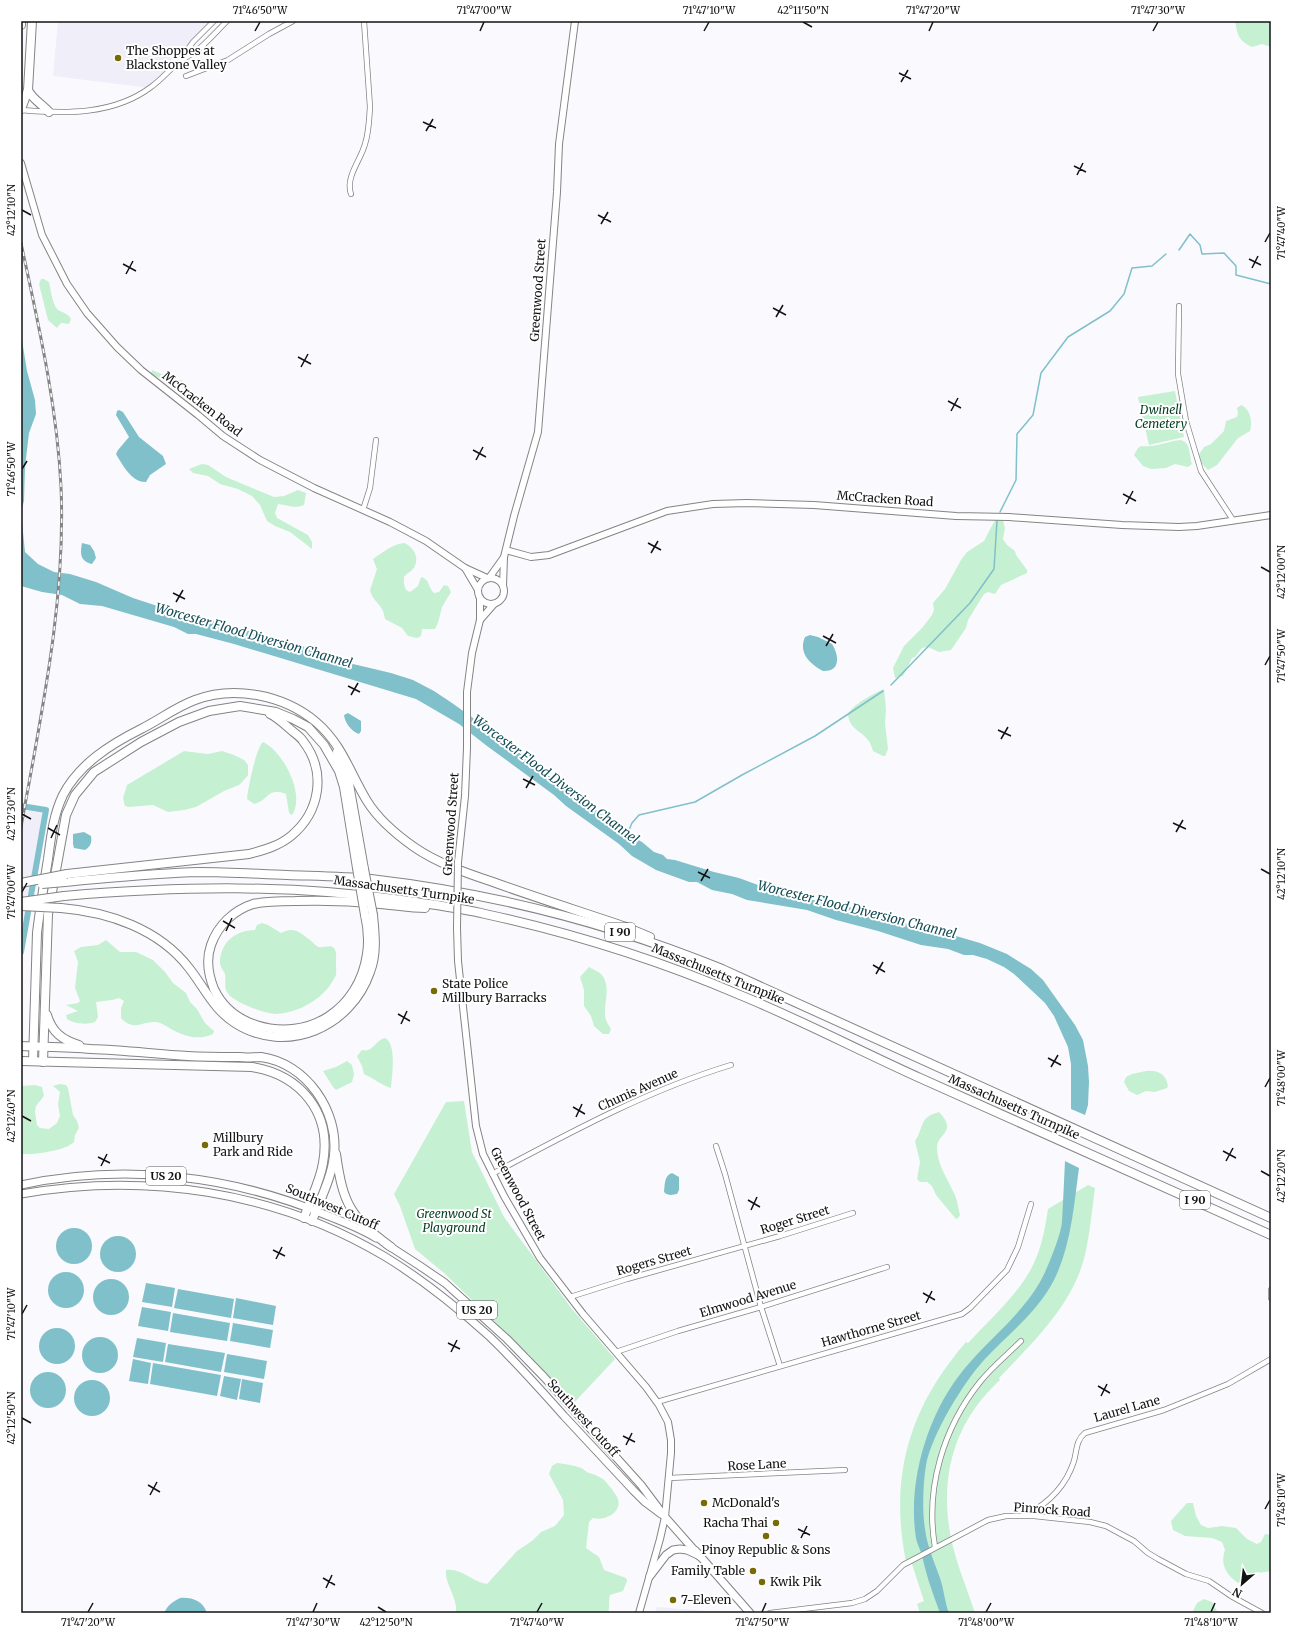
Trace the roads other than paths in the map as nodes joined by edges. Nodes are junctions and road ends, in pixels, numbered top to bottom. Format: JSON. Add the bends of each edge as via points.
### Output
{"nodes":[{"id":1,"x":21,"y":21,"type":"edge"},
{"id":2,"x":32,"y":21,"type":"edge"},
{"id":3,"x":214,"y":21,"type":"edge"},
{"id":4,"x":227,"y":21,"type":"edge"},
{"id":5,"x":293,"y":21,"type":"edge"},
{"id":6,"x":364,"y":21,"type":"edge"},
{"id":7,"x":575,"y":21,"type":"edge"},
{"id":8,"x":21,"y":25,"type":"edge"},
{"id":9,"x":178,"y":63,"type":"junction"},
{"id":10,"x":186,"y":76,"type":"dead end"},
{"id":11,"x":28,"y":90,"type":"junction"},
{"id":12,"x":21,"y":109,"type":"edge"},
{"id":13,"x":48,"y":112,"type":"junction"},
{"id":14,"x":21,"y":163,"type":"edge"},
{"id":15,"x":351,"y":194,"type":"dead end"},
{"id":16,"x":1178,"y":306,"type":"dead end"},
{"id":17,"x":376,"y":440,"type":"dead end"},
{"id":18,"x":363,"y":510,"type":"junction"},
{"id":19,"x":1271,"y":515,"type":"edge"},
{"id":20,"x":1233,"y":520,"type":"junction"},
{"id":21,"x":505,"y":553,"type":"junction"},
{"id":22,"x":465,"y":568,"type":"junction"},
{"id":23,"x":488,"y":578,"type":"junction"},
{"id":24,"x":503,"y":586,"type":"junction"},
{"id":25,"x":478,"y":590,"type":"junction"},
{"id":26,"x":480,"y":598,"type":"junction"},
{"id":27,"x":494,"y":604,"type":"junction"},
{"id":28,"x":480,"y":620,"type":"junction"},
{"id":29,"x":251,"y":707,"type":"junction"},
{"id":30,"x":331,"y":739,"type":"junction"},
{"id":31,"x":361,"y":869,"type":"junction"},
{"id":32,"x":66,"y":878,"type":"junction"},
{"id":33,"x":21,"y":884,"type":"edge"},
{"id":34,"x":21,"y":902,"type":"edge"},
{"id":35,"x":21,"y":906,"type":"edge"},
{"id":36,"x":452,"y":907,"type":"junction"},
{"id":37,"x":369,"y":915,"type":"junction"},
{"id":38,"x":692,"y":957,"type":"junction"},
{"id":39,"x":45,"y":1010,"type":"junction"},
{"id":40,"x":21,"y":1046,"type":"edge"},
{"id":41,"x":34,"y":1047,"type":"junction"},
{"id":42,"x":44,"y":1047,"type":"junction"},
{"id":43,"x":91,"y":1048,"type":"junction"},
{"id":44,"x":21,"y":1060,"type":"edge"},
{"id":45,"x":33,"y":1061,"type":"junction"},
{"id":46,"x":44,"y":1062,"type":"junction"},
{"id":47,"x":731,"y":1065,"type":"dead end"},
{"id":48,"x":334,"y":1142,"type":"junction"},
{"id":49,"x":716,"y":1146,"type":"dead end"},
{"id":50,"x":492,"y":1174,"type":"junction"},
{"id":51,"x":21,"y":1185,"type":"edge"},
{"id":52,"x":21,"y":1194,"type":"edge"},
{"id":53,"x":1031,"y":1204,"type":"dead end"},
{"id":54,"x":307,"y":1207,"type":"junction"},
{"id":55,"x":316,"y":1211,"type":"junction"},
{"id":56,"x":853,"y":1213,"type":"dead end"},
{"id":57,"x":304,"y":1218,"type":"junction"},
{"id":58,"x":1271,"y":1218,"type":"edge"},
{"id":59,"x":312,"y":1221,"type":"junction"},
{"id":60,"x":1271,"y":1235,"type":"edge"},
{"id":61,"x":743,"y":1246,"type":"junction"},
{"id":62,"x":391,"y":1247,"type":"junction"},
{"id":63,"x":887,"y":1267,"type":"dead end"},
{"id":64,"x":1271,"y":1290,"type":"edge"},
{"id":65,"x":570,"y":1297,"type":"junction"},
{"id":66,"x":1271,"y":1298,"type":"edge"},
{"id":67,"x":760,"y":1307,"type":"junction"},
{"id":68,"x":1021,"y":1341,"type":"dead end"},
{"id":69,"x":616,"y":1352,"type":"junction"},
{"id":70,"x":1271,"y":1360,"type":"edge"},
{"id":71,"x":780,"y":1366,"type":"junction"},
{"id":72,"x":657,"y":1402,"type":"junction"},
{"id":73,"x":845,"y":1470,"type":"dead end"},
{"id":74,"x":669,"y":1478,"type":"junction"},
{"id":75,"x":1025,"y":1516,"type":"junction"},
{"id":76,"x":665,"y":1517,"type":"junction"},
{"id":77,"x":934,"y":1548,"type":"junction"},
{"id":78,"x":698,"y":1554,"type":"junction"},
{"id":79,"x":650,"y":1576,"type":"junction"},
{"id":80,"x":639,"y":1613,"type":"edge"},
{"id":81,"x":750,"y":1613,"type":"edge"},
{"id":82,"x":770,"y":1613,"type":"edge"},
{"id":83,"x":1262,"y":1613,"type":"edge"}],
"edges":[{"from":1,"to":8,"type":"highway"},
{"from":2,"to":11,"type":"highway"},
{"from":3,"to":9,"type":"street","via":[[193,42]]},
{"from":4,"to":9,"type":"street","via":[[202,47]]},
{"from":5,"to":10,"type":"street","via":[[228,60]]},
{"from":6,"to":15,"type":"street","via":[[370,107],[364,150],[349,184]]},
{"from":7,"to":21,"type":"street","name":"Greenwood Street","via":[[559,144],[538,432]]},
{"from":9,"to":13,"type":"street","via":[[150,88],[118,104],[84,112]]},
{"from":11,"to":12,"type":"highway"},
{"from":11,"to":13,"type":"highway"},
{"from":12,"to":13,"type":"street"},
{"from":14,"to":18,"type":"street","name":"McCracken Road","via":[[42,235],[67,284],[87,313],[117,347],[141,370],[222,436],[288,475]]},
{"from":16,"to":20,"type":"street","via":[[1178,374],[1186,421],[1201,471]]},
{"from":17,"to":18,"type":"street","via":[[370,488]]},
{"from":18,"to":22,"type":"street","name":"McCracken Road","via":[[426,541]]},
{"from":19,"to":20,"type":"street","name":"McCracken Road"},
{"from":20,"to":21,"type":"street","name":"McCracken Road","via":[[1188,527],[881,511],[814,505],[702,505],[666,511],[549,555],[531,557]]},
{"from":21,"to":23,"type":"street","name":"Greenwood Street"},
{"from":21,"to":24,"type":"street","name":"Greenwood Street"},
{"from":22,"to":23,"type":"street","name":"McCracken Road"},
{"from":22,"to":25,"type":"street","name":"McCracken Road"},
{"from":23,"to":24,"type":"street","via":[[498,579]]},
{"from":23,"to":25,"type":"street","via":[[481,582]]},
{"from":24,"to":27,"type":"street","via":[[503,597]]},
{"from":25,"to":26,"type":"street"},
{"from":26,"to":27,"type":"street","via":[[486,603]]},
{"from":26,"to":28,"type":"street","name":"Greenwood Street"},
{"from":27,"to":28,"type":"street","name":"Greenwood Street"},
{"from":28,"to":50,"type":"street","name":"Greenwood Street","bridge":true,"via":[[472,655],[466,710],[466,796],[458,862],[456,928],[476,1126],[481,1148]]},
{"from":29,"to":31,"type":"highway","via":[[276,712],[293,719],[308,727],[324,745],[339,771],[344,787]]},
{"from":29,"to":32,"type":"highway","via":[[276,717],[303,740],[317,770],[318,793],[314,805],[302,825],[290,837],[272,848],[249,854]]},
{"from":29,"to":39,"type":"highway","via":[[240,706],[209,711],[179,722],[94,772],[74,795],[64,825],[48,914]]},
{"from":30,"to":31,"type":"highway","via":[[349,784]]},
{"from":30,"to":38,"type":"highway","via":[[340,749],[368,803],[382,820],[414,847],[451,867],[626,927]]},
{"from":30,"to":41,"type":"highway","via":[[316,722],[283,703],[247,693],[213,695],[185,704],[107,748],[84,768],[64,795],[53,826],[37,933]]},
{"from":31,"to":37,"type":"highway","bridge":true},
{"from":32,"to":33,"type":"highway","name":"Massachusetts Turnpike","number":"I 90","bridge":true},
{"from":32,"to":38,"type":"highway","name":"Massachusetts Turnpike","number":"I 90","via":[[199,872],[377,880],[540,910],[618,931]]},
{"from":34,"to":36,"type":"highway","name":"Massachusetts Turnpike","number":"I 90","bridge":true,"via":[[169,888],[234,887],[326,892]]},
{"from":35,"to":37,"type":"highway","bridge":true,"via":[[61,908],[106,916],[140,929],[177,954],[224,1014],[248,1029],[279,1037],[320,1029],[336,1020],[353,1004],[366,983],[372,964],[375,946]]},
{"from":36,"to":37,"type":"highway","via":[[424,908],[319,900],[254,904],[231,915],[212,941],[208,972],[216,993],[231,1012],[264,1028],[297,1029],[320,1021],[339,1009],[359,982],[368,954]]},
{"from":36,"to":60,"type":"highway","name":"Massachusetts Turnpike","number":"I 90","via":[[590,940],[696,976],[792,1017],[918,1077]]},
{"from":38,"to":58,"type":"highway","name":"Massachusetts Turnpike","number":"I 90","via":[[766,988]]},
{"from":39,"to":42,"type":"highway"},
{"from":39,"to":43,"type":"highway","via":[[53,1029],[60,1036],[68,1042]]},
{"from":40,"to":41,"type":"highway"},
{"from":41,"to":42,"type":"highway"},
{"from":41,"to":45,"type":"highway"},
{"from":42,"to":43,"type":"highway"},
{"from":42,"to":46,"type":"highway"},
{"from":43,"to":48,"type":"highway","via":[[277,1061],[299,1073],[311,1085],[328,1112]]},
{"from":44,"to":45,"type":"highway"},
{"from":45,"to":46,"type":"highway"},
{"from":46,"to":54,"type":"highway","via":[[252,1067],[284,1076],[313,1104],[324,1134],[323,1164]]},
{"from":47,"to":50,"type":"street","name":"Chunis Avenue","via":[[701,1074],[582,1126]]},
{"from":48,"to":55,"type":"highway","via":[[330,1171]]},
{"from":48,"to":62,"type":"highway","via":[[340,1181],[346,1200],[369,1230]]},
{"from":49,"to":61,"type":"street"},
{"from":50,"to":65,"type":"street","name":"Greenwood Street","via":[[540,1258]]},
{"from":51,"to":54,"type":"main road","name":"Southwest Cutoff","number":"US 20","via":[[78,1176],[176,1176],[254,1190]]},
{"from":52,"to":57,"type":"main road","name":"Southwest Cutoff","number":"US 20","via":[[88,1186],[166,1187],[243,1199]]},
{"from":53,"to":71,"type":"street","name":"Hawthorne Street","via":[[1007,1270],[965,1312]]},
{"from":54,"to":55,"type":"main road","name":"Southwest Cutoff","number":"US 20"},
{"from":54,"to":57,"type":"highway"},
{"from":55,"to":59,"type":"highway"},
{"from":55,"to":62,"type":"main road","name":"Southwest Cutoff","number":"US 20","via":[[352,1226]]},
{"from":56,"to":61,"type":"street","name":"Roger Street"},
{"from":57,"to":59,"type":"main road","name":"Southwest Cutoff","number":"US 20"},
{"from":59,"to":76,"type":"main road","name":"Southwest Cutoff","number":"US 20","via":[[385,1256],[454,1306],[514,1361],[633,1490]]},
{"from":61,"to":65,"type":"street","name":"Rogers Street"},
{"from":61,"to":67,"type":"street"},
{"from":62,"to":76,"type":"main road","name":"Southwest Cutoff","number":"US 20","via":[[445,1283],[508,1339],[641,1485]]},
{"from":63,"to":67,"type":"street","name":"Elmwood Avenue"},
{"from":64,"to":66,"type":"street"},
{"from":65,"to":69,"type":"street","name":"Greenwood Street"},
{"from":67,"to":69,"type":"street","name":"Elmwood Avenue"},
{"from":67,"to":71,"type":"street"},
{"from":68,"to":77,"type":"street","via":[[980,1382],[959,1412],[940,1457],[933,1498]]},
{"from":69,"to":72,"type":"street","name":"Greenwood Street"},
{"from":70,"to":75,"type":"street","name":"Laurel Lane","via":[[1228,1384],[1164,1410],[1085,1433],[1078,1440],[1072,1465],[1056,1492],[1042,1506]]},
{"from":71,"to":72,"type":"street","name":"Hawthorne Street"},
{"from":72,"to":74,"type":"street","name":"Greenwood Street","via":[[665,1416],[670,1434]]},
{"from":73,"to":74,"type":"street","name":"Rose Lane"},
{"from":74,"to":76,"type":"street","name":"Greenwood Street"},
{"from":75,"to":77,"type":"street","name":"Pinrock Road","via":[[992,1518]]},
{"from":75,"to":83,"type":"street","name":"Pinrock Road","via":[[1090,1522],[1106,1526],[1134,1541],[1158,1559],[1186,1574],[1209,1580]]},
{"from":76,"to":78,"type":"main road","name":"Southwest Cutoff","number":"US 20"},
{"from":76,"to":79,"type":"street","name":"Greenwood Street"},
{"from":77,"to":82,"type":"street","name":"Pinrock Road","via":[[903,1565],[877,1591],[861,1601]]},
{"from":78,"to":79,"type":"main road","via":[[680,1548],[673,1550]]},
{"from":78,"to":81,"type":"main road","name":"Southwest Cutoff","number":"US 20"},
{"from":79,"to":80,"type":"street","name":"Greenwood Street"}]}
